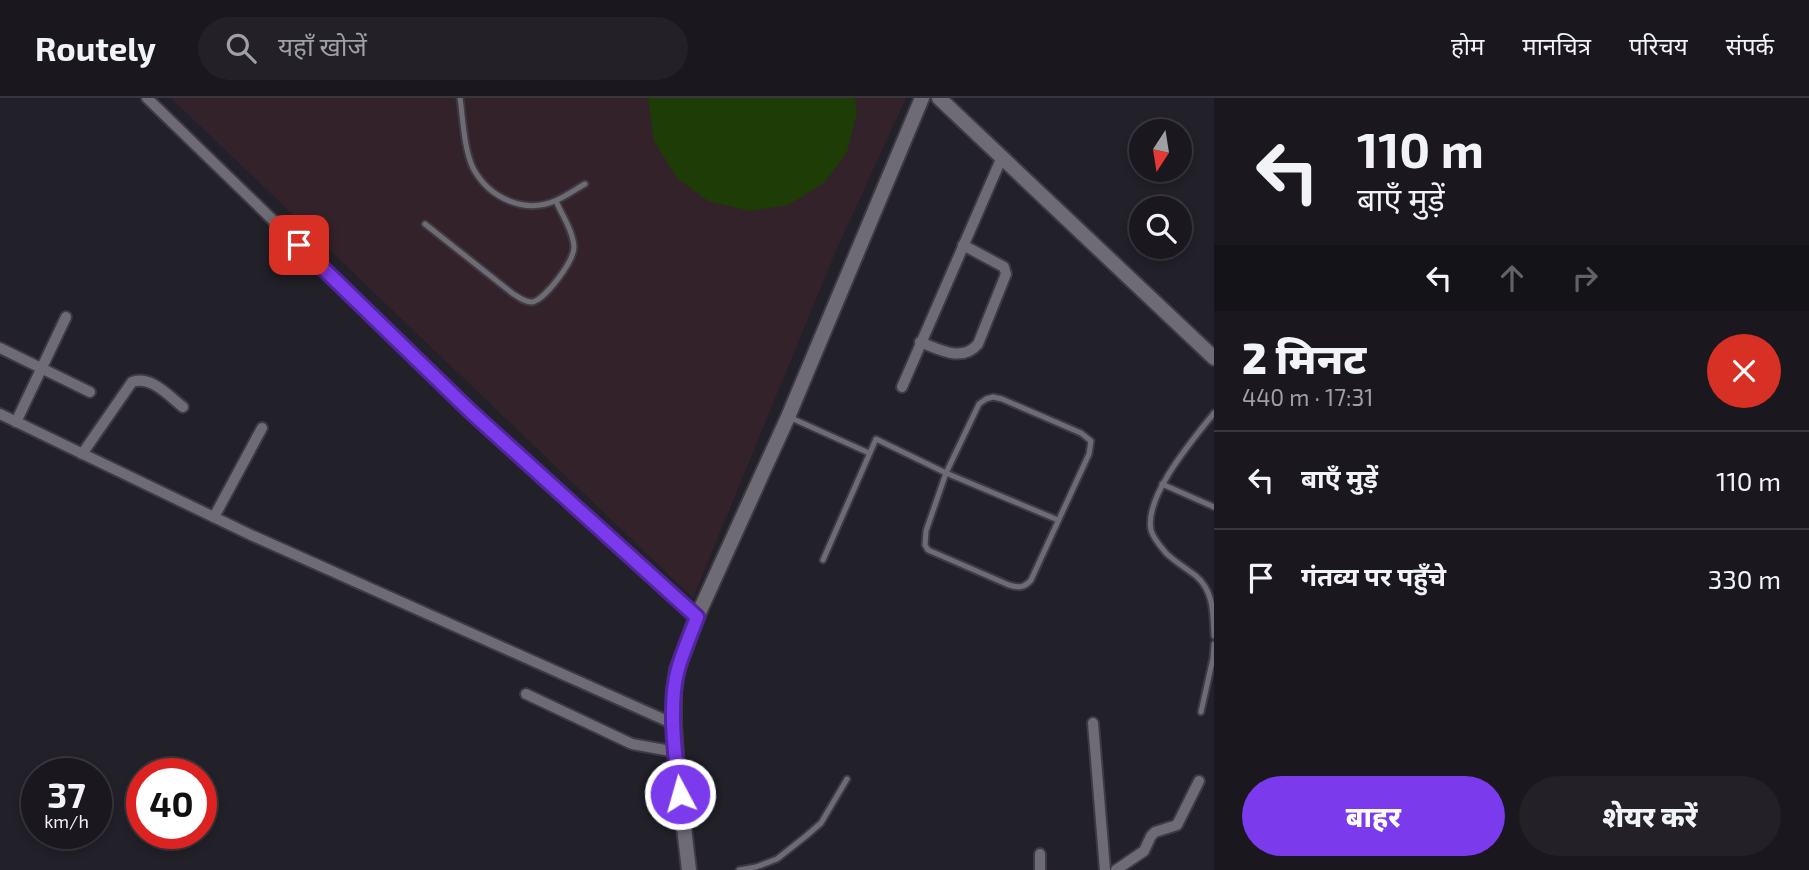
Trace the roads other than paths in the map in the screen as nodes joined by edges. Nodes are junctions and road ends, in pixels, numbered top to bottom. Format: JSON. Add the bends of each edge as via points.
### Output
{"nodes":[{"id":1,"x":147,"y":98,"type":"edge"},
{"id":2,"x":460,"y":98,"type":"edge"},
{"id":3,"x":922,"y":98,"type":"edge"},
{"id":4,"x":939,"y":98,"type":"edge"},
{"id":5,"x":1002,"y":157,"type":"junction"},
{"id":6,"x":585,"y":184,"type":"dead end"},
{"id":7,"x":556,"y":201,"type":"junction"},
{"id":8,"x":425,"y":224,"type":"dead end"},
{"id":9,"x":963,"y":245,"type":"junction"},
{"id":10,"x":65,"y":317,"type":"dead end"},
{"id":11,"x":920,"y":342,"type":"junction"},
{"id":12,"x":0,"y":348,"type":"edge"},
{"id":13,"x":1214,"y":358,"type":"edge"},
{"id":14,"x":42,"y":368,"type":"junction"},
{"id":15,"x":901,"y":387,"type":"dead end"},
{"id":16,"x":90,"y":392,"type":"dead end"},
{"id":17,"x":183,"y":407,"type":"dead end"},
{"id":18,"x":1214,"y":413,"type":"edge"},
{"id":19,"x":0,"y":414,"type":"edge"},
{"id":20,"x":788,"y":417,"type":"junction"},
{"id":21,"x":16,"y":422,"type":"junction"},
{"id":22,"x":262,"y":428,"type":"dead end"},
{"id":23,"x":869,"y":453,"type":"junction"},
{"id":24,"x":82,"y":454,"type":"junction"},
{"id":25,"x":946,"y":473,"type":"junction"},
{"id":26,"x":1163,"y":484,"type":"junction"},
{"id":27,"x":1214,"y":507,"type":"edge"},
{"id":28,"x":214,"y":517,"type":"junction"},
{"id":29,"x":1058,"y":520,"type":"junction"},
{"id":30,"x":823,"y":560,"type":"dead end"},
{"id":31,"x":697,"y":617,"type":"junction"},
{"id":32,"x":1214,"y":636,"type":"edge"},
{"id":33,"x":1214,"y":644,"type":"edge"},
{"id":34,"x":526,"y":694,"type":"dead end"},
{"id":35,"x":1202,"y":712,"type":"dead end"},
{"id":36,"x":1093,"y":723,"type":"dead end"},
{"id":37,"x":674,"y":724,"type":"junction"},
{"id":38,"x":676,"y":752,"type":"junction"},
{"id":39,"x":847,"y":779,"type":"dead end"},
{"id":40,"x":1199,"y":781,"type":"dead end"},
{"id":41,"x":1040,"y":854,"type":"dead end"},
{"id":42,"x":689,"y":870,"type":"edge"},
{"id":43,"x":739,"y":870,"type":"edge"},
{"id":44,"x":1040,"y":870,"type":"edge"},
{"id":45,"x":1105,"y":870,"type":"edge"},
{"id":46,"x":1116,"y":870,"type":"edge"}],
"edges":[{"from":1,"to":31,"type":"street","via":[[470,411]]},
{"from":2,"to":7,"type":"lane","via":[[473,167],[485,185],[512,204],[538,206]]},
{"from":3,"to":20,"type":"street"},
{"from":4,"to":5,"type":"street"},
{"from":5,"to":9,"type":"street"},
{"from":5,"to":13,"type":"street"},
{"from":6,"to":7,"type":"lane"},
{"from":7,"to":8,"type":"lane","via":[[571,234],[573,255],[534,301],[512,293]]},
{"from":9,"to":11,"type":"street"},
{"from":9,"to":11,"type":"street","via":[[1004,267],[1006,274],[978,344],[965,354],[953,354]]},
{"from":10,"to":14,"type":"street"},
{"from":11,"to":15,"type":"street"},
{"from":12,"to":14,"type":"street"},
{"from":14,"to":16,"type":"street"},
{"from":14,"to":21,"type":"street"},
{"from":17,"to":24,"type":"street","via":[[150,382],[132,382]]},
{"from":18,"to":26,"type":"lane"},
{"from":19,"to":21,"type":"street"},
{"from":20,"to":23,"type":"lane"},
{"from":20,"to":31,"type":"street"},
{"from":21,"to":24,"type":"street"},
{"from":22,"to":28,"type":"street"},
{"from":23,"to":25,"type":"lane","via":[[876,439]]},
{"from":23,"to":30,"type":"lane"},
{"from":24,"to":28,"type":"street"},
{"from":25,"to":29,"type":"lane"},
{"from":25,"to":29,"type":"lane","via":[[925,545],[1009,585],[1019,588],[1031,580]]},
{"from":25,"to":29,"type":"lane","via":[[979,404],[993,397],[1002,399],[1091,441]]},
{"from":26,"to":27,"type":"lane"},
{"from":26,"to":32,"type":"lane","via":[[1150,527],[1167,554],[1203,582],[1212,606]]},
{"from":28,"to":37,"type":"street"},
{"from":31,"to":37,"type":"street","via":[[677,670]]},
{"from":33,"to":35,"type":"lane"},
{"from":34,"to":38,"type":"street","via":[[632,744]]},
{"from":36,"to":45,"type":"street"},
{"from":37,"to":38,"type":"street"},
{"from":38,"to":42,"type":"street"},
{"from":39,"to":43,"type":"lane","via":[[821,823],[806,836],[777,859]]},
{"from":40,"to":46,"type":"street","via":[[1177,825],[1155,832],[1144,851]]},
{"from":41,"to":44,"type":"street"}]}
